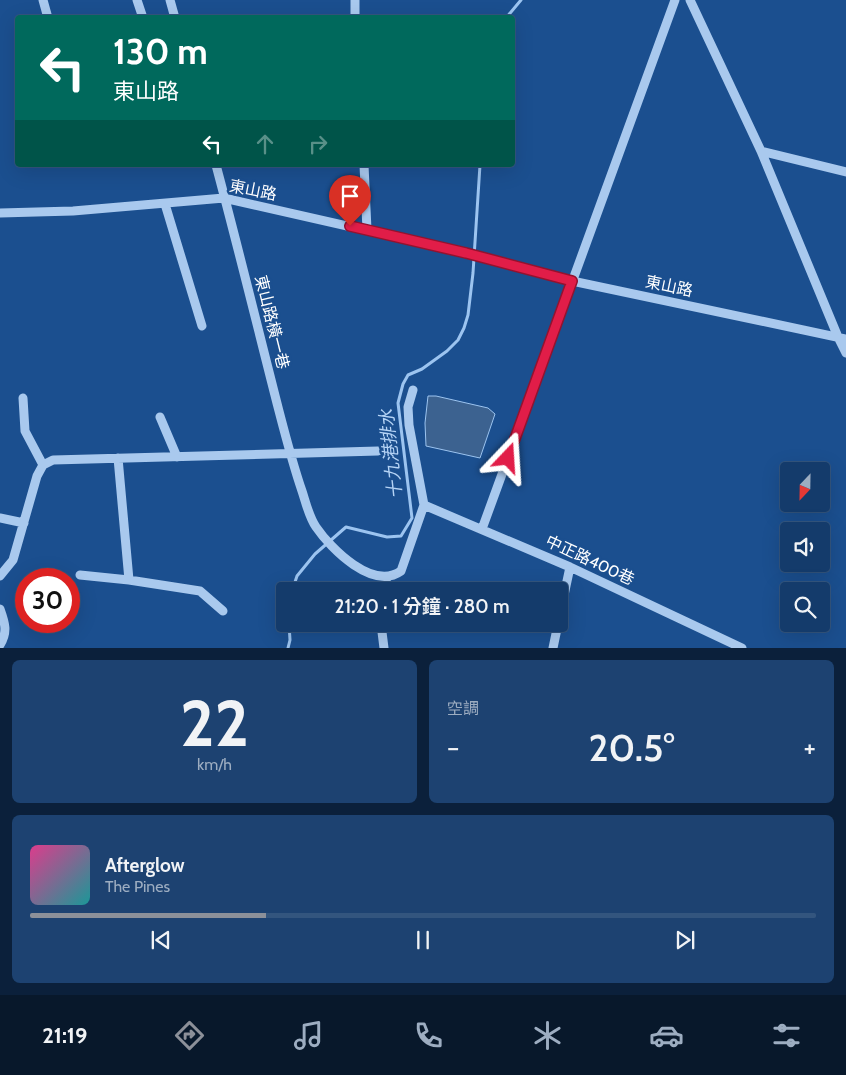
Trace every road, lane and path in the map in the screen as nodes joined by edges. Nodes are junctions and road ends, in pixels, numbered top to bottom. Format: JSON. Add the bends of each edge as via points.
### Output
{"nodes":[{"id":1,"x":43,"y":0,"type":"edge"},
{"id":2,"x":137,"y":0,"type":"edge"},
{"id":3,"x":170,"y":0,"type":"edge"},
{"id":4,"x":354,"y":0,"type":"edge"},
{"id":5,"x":674,"y":0,"type":"edge"},
{"id":6,"x":690,"y":0,"type":"edge"},
{"id":7,"x":47,"y":15,"type":"edge"},
{"id":8,"x":142,"y":15,"type":"edge"},
{"id":9,"x":174,"y":15,"type":"edge"},
{"id":10,"x":356,"y":15,"type":"edge"},
{"id":11,"x":761,"y":151,"type":"junction"},
{"id":12,"x":216,"y":167,"type":"edge"},
{"id":13,"x":364,"y":167,"type":"edge"},
{"id":14,"x":846,"y":172,"type":"edge"},
{"id":15,"x":224,"y":198,"type":"junction"},
{"id":16,"x":165,"y":204,"type":"junction"},
{"id":17,"x":0,"y":213,"type":"edge"},
{"id":18,"x":367,"y":230,"type":"junction"},
{"id":19,"x":572,"y":281,"type":"junction"},
{"id":20,"x":202,"y":326,"type":"dead end"},
{"id":21,"x":842,"y":338,"type":"edge"},
{"id":22,"x":846,"y":353,"type":"edge"},
{"id":23,"x":413,"y":390,"type":"dead end"},
{"id":24,"x":23,"y":398,"type":"dead end"},
{"id":25,"x":160,"y":418,"type":"dead end"},
{"id":26,"x":378,"y":451,"type":"dead end"},
{"id":27,"x":290,"y":454,"type":"junction"},
{"id":28,"x":177,"y":457,"type":"junction"},
{"id":29,"x":118,"y":458,"type":"junction"},
{"id":30,"x":43,"y":465,"type":"junction"},
{"id":31,"x":424,"y":505,"type":"junction"},
{"id":32,"x":0,"y":518,"type":"edge"},
{"id":33,"x":24,"y":523,"type":"junction"},
{"id":34,"x":482,"y":529,"type":"junction"},
{"id":35,"x":570,"y":567,"type":"junction"},
{"id":36,"x":80,"y":575,"type":"dead end"},
{"id":37,"x":0,"y":576,"type":"edge"},
{"id":38,"x":387,"y":577,"type":"junction"},
{"id":39,"x":129,"y":580,"type":"junction"},
{"id":40,"x":386,"y":582,"type":"edge"},
{"id":41,"x":567,"y":582,"type":"edge"},
{"id":42,"x":0,"y":609,"type":"edge"},
{"id":43,"x":223,"y":611,"type":"dead end"},
{"id":44,"x":382,"y":632,"type":"edge"},
{"id":45,"x":556,"y":632,"type":"edge"},
{"id":46,"x":0,"y":645,"type":"edge"},
{"id":47,"x":384,"y":648,"type":"edge"},
{"id":48,"x":553,"y":648,"type":"edge"},
{"id":49,"x":742,"y":648,"type":"edge"}],
"edges":[{"from":1,"to":7,"type":"street"},
{"from":2,"to":8,"type":"street"},
{"from":3,"to":9,"type":"street"},
{"from":4,"to":10,"type":"street"},
{"from":5,"to":19,"type":"street"},
{"from":6,"to":11,"type":"street"},
{"from":11,"to":14,"type":"street"},
{"from":11,"to":21,"type":"street"},
{"from":12,"to":15,"type":"street","name":"東山路橫一巷"},
{"from":13,"to":18,"type":"street"},
{"from":15,"to":16,"type":"street","name":"東山路"},
{"from":15,"to":18,"type":"street","name":"東山路"},
{"from":15,"to":27,"type":"street","name":"東山路橫一巷"},
{"from":16,"to":17,"type":"street","name":"東山路"},
{"from":16,"to":20,"type":"street"},
{"from":18,"to":19,"type":"street","name":"東山路"},
{"from":19,"to":21,"type":"street","name":"東山路"},
{"from":19,"to":34,"type":"street"},
{"from":21,"to":22,"type":"street"},
{"from":23,"to":31,"type":"street","via":[[408,407],[408,425]]},
{"from":24,"to":30,"type":"street","via":[[25,431]]},
{"from":25,"to":28,"type":"street"},
{"from":26,"to":27,"type":"street"},
{"from":27,"to":28,"type":"street"},
{"from":27,"to":38,"type":"street","name":"東山路橫一巷","via":[[315,526],[346,561],[359,569]]},
{"from":28,"to":29,"type":"street"},
{"from":29,"to":30,"type":"street","via":[[53,460]]},
{"from":29,"to":39,"type":"street"},
{"from":30,"to":33,"type":"street"},
{"from":31,"to":34,"type":"street","name":"中正路400巷"},
{"from":31,"to":38,"type":"street","via":[[401,571]]},
{"from":32,"to":33,"type":"street"},
{"from":33,"to":37,"type":"street","via":[[13,560]]},
{"from":34,"to":35,"type":"street","name":"中正路400巷"},
{"from":35,"to":41,"type":"street"},
{"from":35,"to":49,"type":"street","name":"中正路400巷"},
{"from":36,"to":39,"type":"street"},
{"from":38,"to":40,"type":"street"},
{"from":39,"to":43,"type":"street","via":[[200,591]]},
{"from":42,"to":46,"type":"street","via":[[6,624]]},
{"from":44,"to":47,"type":"street"},
{"from":45,"to":48,"type":"street"}]}
